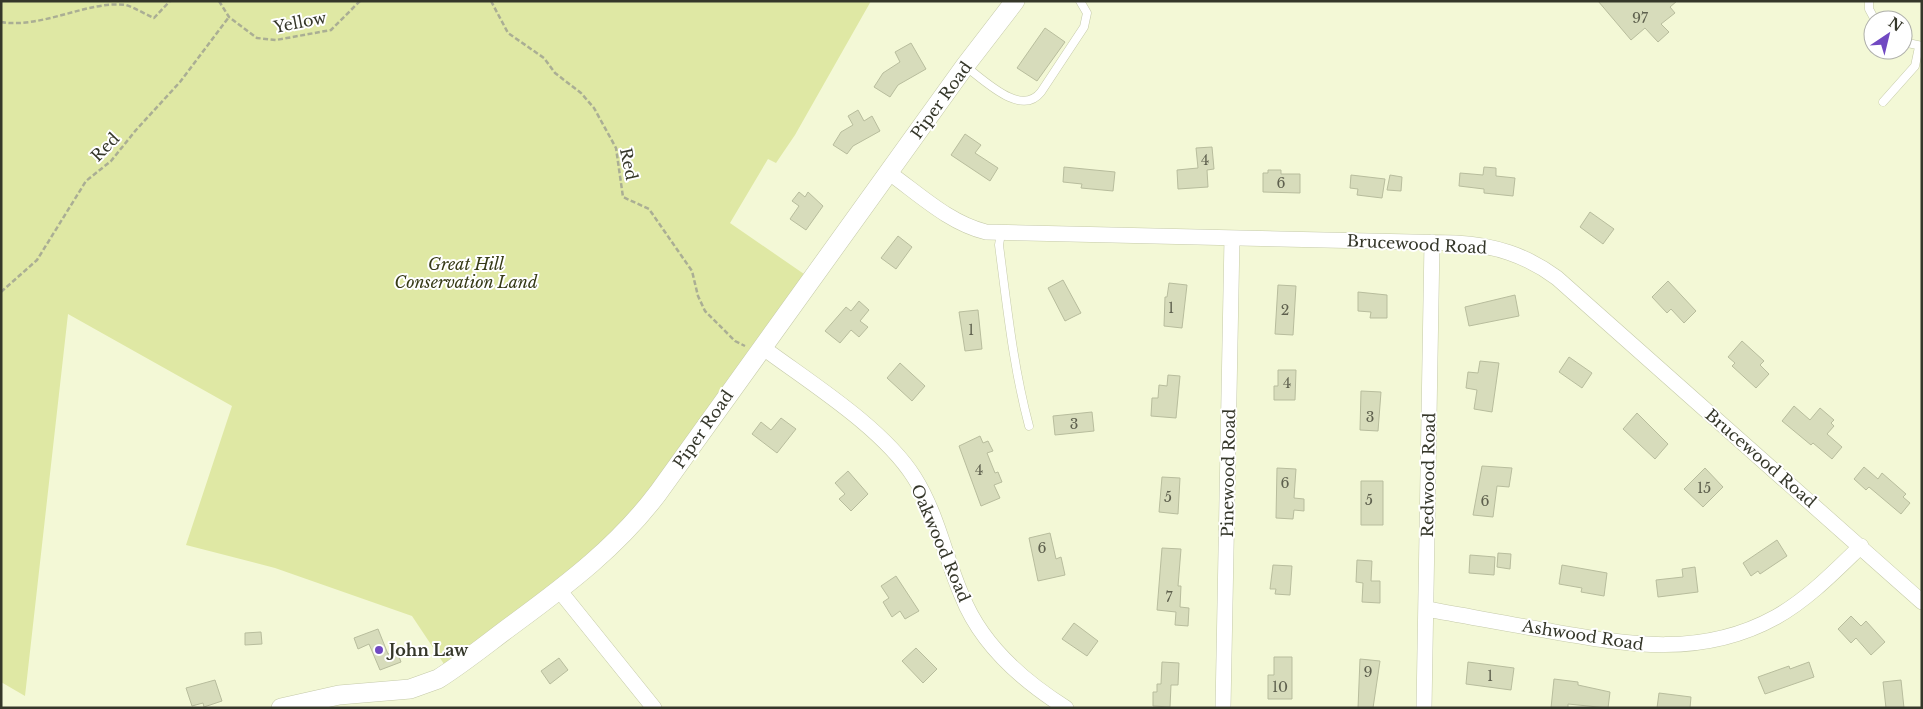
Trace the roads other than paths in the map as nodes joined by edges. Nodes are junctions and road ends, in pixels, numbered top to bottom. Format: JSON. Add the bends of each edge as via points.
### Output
{"nodes":[{"id":1,"x":1015,"y":1,"type":"edge"},
{"id":2,"x":1080,"y":1,"type":"edge"},
{"id":3,"x":1920,"y":46,"type":"edge"},
{"id":4,"x":965,"y":66,"type":"junction"},
{"id":5,"x":1883,"y":102,"type":"dead end"},
{"id":6,"x":888,"y":172,"type":"junction"},
{"id":7,"x":1001,"y":233,"type":"junction"},
{"id":8,"x":1232,"y":238,"type":"junction"},
{"id":9,"x":1432,"y":242,"type":"junction"},
{"id":10,"x":759,"y":351,"type":"junction"},
{"id":11,"x":1029,"y":426,"type":"dead end"},
{"id":12,"x":1860,"y":546,"type":"junction"},
{"id":13,"x":559,"y":590,"type":"junction"},
{"id":14,"x":1922,"y":602,"type":"edge"},
{"id":15,"x":1426,"y":609,"type":"junction"},
{"id":16,"x":281,"y":708,"type":"edge"},
{"id":17,"x":654,"y":708,"type":"edge"},
{"id":18,"x":1066,"y":708,"type":"edge"},
{"id":19,"x":1223,"y":708,"type":"edge"},
{"id":20,"x":1424,"y":708,"type":"edge"}],
"edges":[{"from":1,"to":4,"type":"street","name":"Piper Road"},
{"from":2,"to":4,"type":"lane","via":[[1087,13],[1084,27],[1041,92],[1031,101],[1009,98]]},
{"from":3,"to":5,"type":"lane","via":[[1915,66]]},
{"from":4,"to":6,"type":"street","name":"Piper Road"},
{"from":6,"to":7,"type":"street","name":"Brucewood Road","via":[[962,223],[980,231]]},
{"from":6,"to":10,"type":"street","name":"Piper Road"},
{"from":7,"to":8,"type":"street","name":"Brucewood Road"},
{"from":7,"to":11,"type":"lane","via":[[999,245],[1013,357]]},
{"from":8,"to":9,"type":"street","name":"Brucewood Road"},
{"from":8,"to":19,"type":"street","name":"Pinewood Road"},
{"from":9,"to":12,"type":"street","name":"Brucewood Road","via":[[1495,247],[1541,266]]},
{"from":9,"to":15,"type":"street","name":"Redwood Road"},
{"from":10,"to":13,"type":"street","name":"Piper Road","via":[[636,521],[593,564]]},
{"from":10,"to":18,"type":"street","name":"Oakwood Road","via":[[858,419],[897,456],[913,476],[929,506],[962,598],[984,636],[1038,690]]},
{"from":12,"to":14,"type":"street","name":"Brucewood Road"},
{"from":12,"to":15,"type":"street","name":"Ashwood Road","via":[[1813,591],[1777,616],[1740,633],[1686,645],[1607,642]]},
{"from":13,"to":16,"type":"street","name":"Piper Road","via":[[431,682],[410,689],[339,696]]},
{"from":13,"to":17,"type":"street"},
{"from":15,"to":20,"type":"street","name":"Redwood Road"}]}
